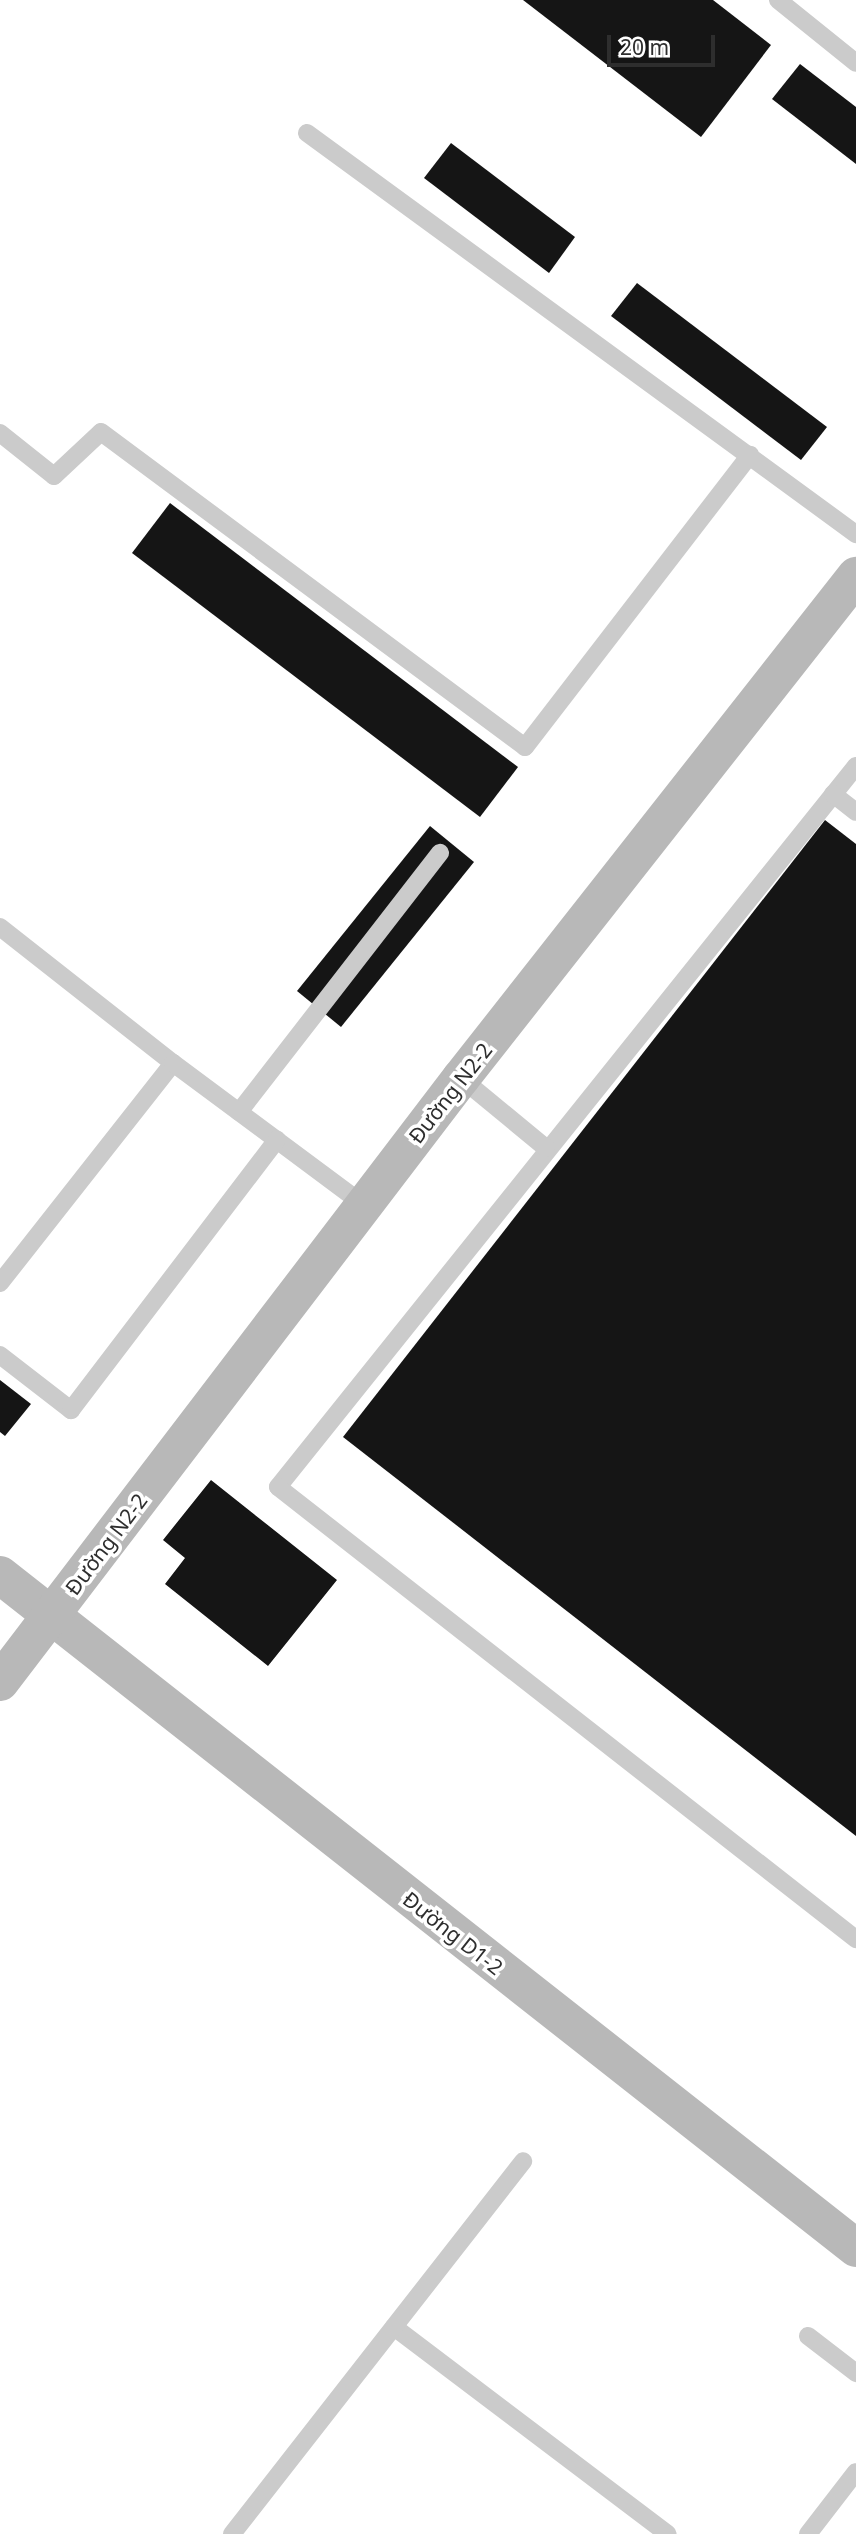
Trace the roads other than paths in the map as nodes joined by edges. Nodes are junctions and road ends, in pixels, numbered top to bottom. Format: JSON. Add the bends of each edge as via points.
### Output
{"nodes":[{"id":1,"x":778,"y":0,"type":"edge"},
{"id":2,"x":856,"y":63,"type":"edge"},
{"id":3,"x":307,"y":133,"type":"dead end"},
{"id":4,"x":0,"y":433,"type":"edge"},
{"id":5,"x":750,"y":455,"type":"junction"},
{"id":6,"x":856,"y":534,"type":"edge"},
{"id":7,"x":856,"y":576,"type":"edge"},
{"id":8,"x":856,"y":766,"type":"edge"},
{"id":9,"x":833,"y":794,"type":"junction"},
{"id":10,"x":856,"y":812,"type":"edge"},
{"id":11,"x":440,"y":853,"type":"dead end"},
{"id":12,"x":0,"y":927,"type":"edge"},
{"id":13,"x":173,"y":1063,"type":"junction"},
{"id":14,"x":461,"y":1078,"type":"junction"},
{"id":15,"x":239,"y":1112,"type":"junction"},
{"id":16,"x":277,"y":1140,"type":"junction"},
{"id":17,"x":546,"y":1147,"type":"junction"},
{"id":18,"x":364,"y":1205,"type":"junction"},
{"id":19,"x":0,"y":1283,"type":"edge"},
{"id":20,"x":0,"y":1355,"type":"edge"},
{"id":21,"x":0,"y":1575,"type":"edge"},
{"id":22,"x":52,"y":1616,"type":"junction"},
{"id":23,"x":0,"y":1682,"type":"edge"},
{"id":24,"x":856,"y":1939,"type":"edge"},
{"id":25,"x":523,"y":2161,"type":"dead end"},
{"id":26,"x":856,"y":2248,"type":"edge"},
{"id":27,"x":394,"y":2327,"type":"junction"},
{"id":28,"x":808,"y":2336,"type":"dead end"},
{"id":29,"x":856,"y":2373,"type":"edge"},
{"id":30,"x":856,"y":2472,"type":"edge"},
{"id":31,"x":232,"y":2534,"type":"edge"},
{"id":32,"x":668,"y":2534,"type":"edge"},
{"id":33,"x":808,"y":2534,"type":"edge"}],
"edges":[{"from":1,"to":2,"type":"lane"},
{"from":3,"to":5,"type":"lane"},
{"from":4,"to":5,"type":"lane","via":[[54,476],[101,432],[526,747]]},
{"from":5,"to":6,"type":"lane"},
{"from":7,"to":14,"type":"street","name":"Đường N2-2"},
{"from":8,"to":9,"type":"lane"},
{"from":9,"to":10,"type":"lane"},
{"from":9,"to":17,"type":"lane"},
{"from":11,"to":15,"type":"lane"},
{"from":12,"to":13,"type":"lane"},
{"from":13,"to":15,"type":"lane"},
{"from":13,"to":19,"type":"lane"},
{"from":14,"to":17,"type":"lane"},
{"from":14,"to":18,"type":"street","name":"Đường N2-2"},
{"from":15,"to":16,"type":"lane"},
{"from":16,"to":18,"type":"lane"},
{"from":16,"to":20,"type":"lane","via":[[71,1410]]},
{"from":17,"to":24,"type":"lane","via":[[278,1487]]},
{"from":18,"to":22,"type":"street","name":"Đường N2-2"},
{"from":21,"to":22,"type":"street","name":"Đường D1-2"},
{"from":22,"to":23,"type":"street","name":"Đường N2-2"},
{"from":22,"to":26,"type":"street","name":"Đường D1-2"},
{"from":25,"to":27,"type":"lane"},
{"from":27,"to":31,"type":"lane"},
{"from":27,"to":32,"type":"lane"},
{"from":28,"to":29,"type":"lane"},
{"from":30,"to":33,"type":"lane"}]}
